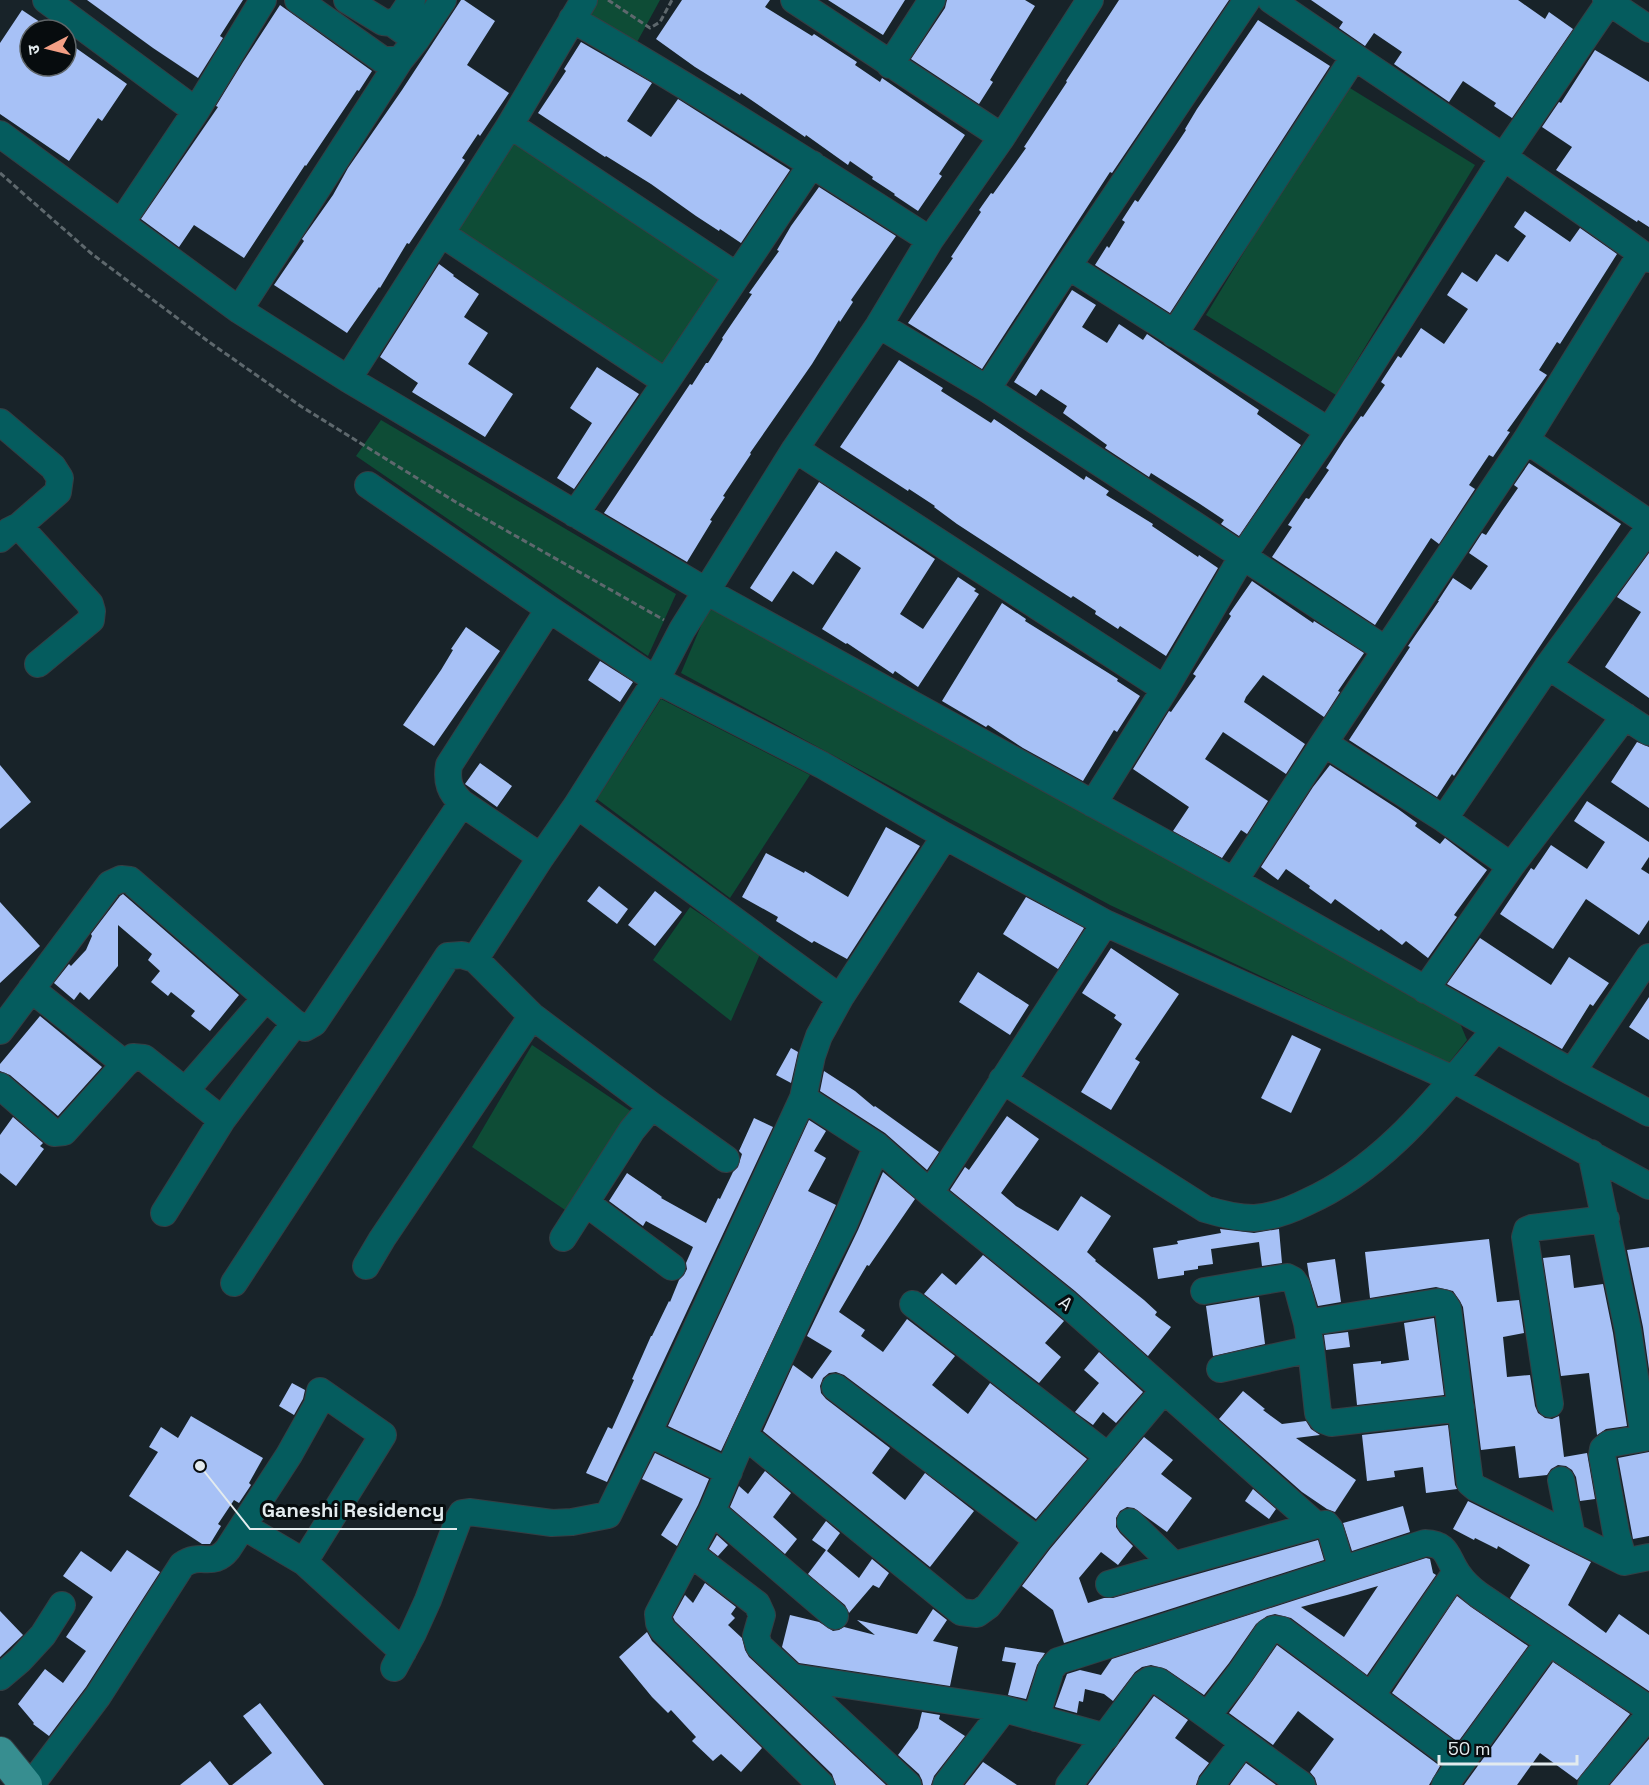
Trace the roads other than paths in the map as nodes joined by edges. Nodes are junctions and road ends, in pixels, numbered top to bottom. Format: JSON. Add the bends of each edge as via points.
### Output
{"nodes":[{"id":1,"x":46,"y":0,"type":"edge"},
{"id":2,"x":262,"y":0,"type":"edge"},
{"id":3,"x":298,"y":0,"type":"edge"},
{"id":4,"x":347,"y":0,"type":"edge"},
{"id":5,"x":412,"y":0,"type":"edge"},
{"id":6,"x":443,"y":0,"type":"edge"},
{"id":7,"x":794,"y":0,"type":"edge"},
{"id":8,"x":932,"y":0,"type":"edge"},
{"id":9,"x":1090,"y":0,"type":"edge"},
{"id":10,"x":1247,"y":0,"type":"edge"},
{"id":11,"x":1271,"y":0,"type":"edge"},
{"id":12,"x":1608,"y":1,"type":"edge"},
{"id":13,"x":578,"y":10,"type":"edge"},
{"id":14,"x":392,"y":23,"type":"junction"},
{"id":15,"x":1649,"y":29,"type":"edge"},
{"id":16,"x":408,"y":50,"type":"junction"},
{"id":17,"x":1354,"y":57,"type":"junction"},
{"id":18,"x":890,"y":64,"type":"junction"},
{"id":19,"x":195,"y":111,"type":"junction"},
{"id":20,"x":510,"y":125,"type":"junction"},
{"id":21,"x":0,"y":134,"type":"edge"},
{"id":22,"x":1002,"y":137,"type":"junction"},
{"id":23,"x":1504,"y":156,"type":"junction"},
{"id":24,"x":812,"y":164,"type":"junction"},
{"id":25,"x":121,"y":223,"type":"junction"},
{"id":26,"x":442,"y":234,"type":"junction"},
{"id":27,"x":930,"y":240,"type":"junction"},
{"id":28,"x":1645,"y":256,"type":"edge"},
{"id":29,"x":1068,"y":266,"type":"junction"},
{"id":30,"x":738,"y":276,"type":"junction"},
{"id":31,"x":239,"y":310,"type":"junction"},
{"id":32,"x":879,"y":325,"type":"junction"},
{"id":33,"x":1174,"y":334,"type":"junction"},
{"id":34,"x":348,"y":379,"type":"junction"},
{"id":35,"x":666,"y":382,"type":"junction"},
{"id":36,"x":987,"y":389,"type":"junction"},
{"id":37,"x":0,"y":422,"type":"edge"},
{"id":38,"x":1329,"y":431,"type":"junction"},
{"id":39,"x":1526,"y":440,"type":"junction"},
{"id":40,"x":795,"y":449,"type":"junction"},
{"id":41,"x":368,"y":484,"type":"dead end"},
{"id":42,"x":575,"y":513,"type":"junction"},
{"id":43,"x":1649,"y":523,"type":"edge"},
{"id":44,"x":1649,"y":528,"type":"edge"},
{"id":45,"x":10,"y":532,"type":"edge"},
{"id":46,"x":1242,"y":557,"type":"junction"},
{"id":47,"x":706,"y":591,"type":"junction"},
{"id":48,"x":549,"y":609,"type":"junction"},
{"id":49,"x":1386,"y":650,"type":"junction"},
{"id":50,"x":38,"y":664,"type":"dead end"},
{"id":51,"x":1548,"y":666,"type":"junction"},
{"id":52,"x":656,"y":680,"type":"junction"},
{"id":53,"x":1165,"y":689,"type":"junction"},
{"id":54,"x":1625,"y":716,"type":"junction"},
{"id":55,"x":1649,"y":732,"type":"edge"},
{"id":56,"x":1324,"y":743,"type":"junction"},
{"id":57,"x":462,"y":803,"type":"junction"},
{"id":58,"x":1093,"y":804,"type":"junction"},
{"id":59,"x":577,"y":806,"type":"junction"},
{"id":60,"x":1444,"y":819,"type":"junction"},
{"id":61,"x":945,"y":836,"type":"junction"},
{"id":62,"x":541,"y":857,"type":"junction"},
{"id":63,"x":1511,"y":866,"type":"junction"},
{"id":64,"x":1234,"y":881,"type":"junction"},
{"id":65,"x":1105,"y":923,"type":"junction"},
{"id":66,"x":1649,"y":957,"type":"edge"},
{"id":67,"x":475,"y":959,"type":"junction"},
{"id":68,"x":31,"y":989,"type":"junction"},
{"id":69,"x":1425,"y":990,"type":"junction"},
{"id":70,"x":266,"y":998,"type":"junction"},
{"id":71,"x":840,"y":999,"type":"junction"},
{"id":72,"x":532,"y":1016,"type":"junction"},
{"id":73,"x":300,"y":1026,"type":"junction"},
{"id":74,"x":0,"y":1030,"type":"edge"},
{"id":75,"x":1495,"y":1030,"type":"junction"},
{"id":76,"x":125,"y":1064,"type":"junction"},
{"id":77,"x":1572,"y":1072,"type":"junction"},
{"id":78,"x":1453,"y":1079,"type":"junction"},
{"id":79,"x":1002,"y":1080,"type":"junction"},
{"id":80,"x":0,"y":1086,"type":"edge"},
{"id":81,"x":184,"y":1091,"type":"junction"},
{"id":82,"x":803,"y":1098,"type":"junction"},
{"id":83,"x":652,"y":1106,"type":"junction"},
{"id":84,"x":1649,"y":1113,"type":"edge"},
{"id":85,"x":222,"y":1120,"type":"junction"},
{"id":86,"x":877,"y":1146,"type":"junction"},
{"id":87,"x":1591,"y":1153,"type":"junction"},
{"id":88,"x":726,"y":1159,"type":"dead end"},
{"id":89,"x":1649,"y":1186,"type":"edge"},
{"id":90,"x":930,"y":1193,"type":"junction"},
{"id":91,"x":586,"y":1203,"type":"junction"},
{"id":92,"x":164,"y":1214,"type":"dead end"},
{"id":93,"x":1606,"y":1219,"type":"junction"},
{"id":94,"x":563,"y":1238,"type":"dead end"},
{"id":95,"x":366,"y":1266,"type":"dead end"},
{"id":96,"x":672,"y":1267,"type":"dead end"},
{"id":97,"x":234,"y":1283,"type":"dead end"},
{"id":98,"x":1204,"y":1291,"type":"dead end"},
{"id":99,"x":913,"y":1304,"type":"dead end"},
{"id":100,"x":1307,"y":1323,"type":"junction"},
{"id":101,"x":1639,"y":1329,"type":"edge"},
{"id":102,"x":1311,"y":1349,"type":"junction"},
{"id":103,"x":1220,"y":1369,"type":"dead end"},
{"id":104,"x":835,"y":1386,"type":"dead end"},
{"id":105,"x":1164,"y":1390,"type":"junction"},
{"id":106,"x":1550,"y":1404,"type":"dead end"},
{"id":107,"x":1461,"y":1407,"type":"junction"},
{"id":108,"x":648,"y":1433,"type":"junction"},
{"id":109,"x":744,"y":1435,"type":"junction"},
{"id":110,"x":1647,"y":1438,"type":"edge"},
{"id":111,"x":1109,"y":1457,"type":"junction"},
{"id":112,"x":729,"y":1472,"type":"junction"},
{"id":113,"x":1561,"y":1480,"type":"dead end"},
{"id":114,"x":712,"y":1511,"type":"junction"},
{"id":115,"x":1130,"y":1522,"type":"dead end"},
{"id":116,"x":1316,"y":1525,"type":"junction"},
{"id":117,"x":243,"y":1526,"type":"junction"},
{"id":118,"x":1572,"y":1536,"type":"junction"},
{"id":119,"x":1038,"y":1540,"type":"junction"},
{"id":120,"x":690,"y":1553,"type":"junction"},
{"id":121,"x":1637,"y":1559,"type":"edge"},
{"id":122,"x":304,"y":1562,"type":"junction"},
{"id":123,"x":1174,"y":1565,"type":"junction"},
{"id":124,"x":1342,"y":1569,"type":"junction"},
{"id":125,"x":1456,"y":1572,"type":"junction"},
{"id":126,"x":1109,"y":1584,"type":"dead end"},
{"id":127,"x":62,"y":1605,"type":"dead end"},
{"id":128,"x":835,"y":1616,"type":"dead end"},
{"id":129,"x":1549,"y":1642,"type":"junction"},
{"id":130,"x":0,"y":1677,"type":"edge"},
{"id":131,"x":793,"y":1677,"type":"junction"},
{"id":132,"x":1371,"y":1696,"type":"junction"},
{"id":133,"x":1004,"y":1709,"type":"junction"},
{"id":134,"x":1649,"y":1709,"type":"edge"},
{"id":135,"x":1208,"y":1715,"type":"junction"},
{"id":136,"x":1649,"y":1715,"type":"edge"},
{"id":137,"x":1036,"y":1718,"type":"junction"},
{"id":138,"x":1106,"y":1737,"type":"junction"},
{"id":139,"x":1243,"y":1743,"type":"junction"},
{"id":140,"x":0,"y":1753,"type":"edge"},
{"id":141,"x":1460,"y":1762,"type":"junction"},
{"id":142,"x":26,"y":1785,"type":"edge"},
{"id":143,"x":31,"y":1785,"type":"edge"},
{"id":144,"x":821,"y":1785,"type":"edge"},
{"id":145,"x":908,"y":1785,"type":"edge"},
{"id":146,"x":946,"y":1785,"type":"edge"},
{"id":147,"x":1069,"y":1785,"type":"edge"},
{"id":148,"x":1211,"y":1785,"type":"edge"},
{"id":149,"x":1302,"y":1785,"type":"edge"},
{"id":150,"x":1445,"y":1785,"type":"edge"},
{"id":151,"x":1591,"y":1785,"type":"edge"}],
"edges":[{"from":1,"to":19,"type":"street"},
{"from":2,"to":19,"type":"street"},
{"from":3,"to":16,"type":"street","via":[[383,60]]},
{"from":4,"to":14,"type":"street","via":[[383,22]]},
{"from":5,"to":14,"type":"street"},
{"from":6,"to":16,"type":"street"},
{"from":7,"to":18,"type":"street"},
{"from":8,"to":18,"type":"street"},
{"from":9,"to":22,"type":"street"},
{"from":10,"to":29,"type":"street"},
{"from":11,"to":17,"type":"street"},
{"from":12,"to":15,"type":"street"},
{"from":12,"to":23,"type":"street"},
{"from":13,"to":20,"type":"street"},
{"from":13,"to":24,"type":"street","via":[[638,57]]},
{"from":14,"to":16,"type":"street"},
{"from":16,"to":31,"type":"street"},
{"from":17,"to":23,"type":"street"},
{"from":17,"to":33,"type":"street"},
{"from":18,"to":22,"type":"street"},
{"from":19,"to":25,"type":"street"},
{"from":20,"to":26,"type":"street"},
{"from":20,"to":30,"type":"street"},
{"from":21,"to":25,"type":"street"},
{"from":22,"to":27,"type":"street"},
{"from":23,"to":28,"type":"street"},
{"from":23,"to":38,"type":"street"},
{"from":24,"to":27,"type":"street"},
{"from":24,"to":30,"type":"street"},
{"from":25,"to":31,"type":"street"},
{"from":26,"to":34,"type":"street"},
{"from":26,"to":35,"type":"street"},
{"from":27,"to":32,"type":"street"},
{"from":28,"to":39,"type":"street"},
{"from":29,"to":33,"type":"street"},
{"from":29,"to":36,"type":"street"},
{"from":30,"to":35,"type":"street"},
{"from":31,"to":34,"type":"street"},
{"from":32,"to":36,"type":"street"},
{"from":32,"to":40,"type":"street"},
{"from":33,"to":38,"type":"street"},
{"from":34,"to":42,"type":"street"},
{"from":35,"to":42,"type":"street"},
{"from":36,"to":46,"type":"street"},
{"from":37,"to":45,"type":"street","via":[[53,467],[60,478],[58,492]]},
{"from":38,"to":46,"type":"street"},
{"from":39,"to":43,"type":"street"},
{"from":39,"to":49,"type":"street"},
{"from":40,"to":47,"type":"street"},
{"from":40,"to":53,"type":"street"},
{"from":41,"to":48,"type":"street"},
{"from":42,"to":47,"type":"street"},
{"from":44,"to":51,"type":"street"},
{"from":45,"to":50,"type":"street","via":[[90,604],[92,611],[91,620]]},
{"from":46,"to":49,"type":"street"},
{"from":46,"to":53,"type":"street"},
{"from":47,"to":52,"type":"street"},
{"from":47,"to":58,"type":"street"},
{"from":48,"to":52,"type":"street"},
{"from":48,"to":57,"type":"street","via":[[449,765],[447,778],[452,794]]},
{"from":49,"to":56,"type":"street"},
{"from":51,"to":54,"type":"street"},
{"from":51,"to":60,"type":"street"},
{"from":52,"to":59,"type":"street"},
{"from":52,"to":61,"type":"street","via":[[822,765]]},
{"from":53,"to":58,"type":"street"},
{"from":54,"to":55,"type":"street"},
{"from":54,"to":63,"type":"street"},
{"from":56,"to":60,"type":"street"},
{"from":56,"to":64,"type":"street"},
{"from":57,"to":62,"type":"street"},
{"from":57,"to":73,"type":"street","via":[[314,1023]]},
{"from":58,"to":64,"type":"street"},
{"from":59,"to":62,"type":"street"},
{"from":59,"to":71,"type":"street"},
{"from":60,"to":63,"type":"street"},
{"from":61,"to":65,"type":"street"},
{"from":61,"to":71,"type":"street"},
{"from":62,"to":67,"type":"street"},
{"from":63,"to":69,"type":"street"},
{"from":64,"to":69,"type":"street"},
{"from":65,"to":78,"type":"street"},
{"from":65,"to":79,"type":"street"},
{"from":66,"to":77,"type":"street"},
{"from":67,"to":72,"type":"street"},
{"from":67,"to":97,"type":"street","via":[[448,956]]},
{"from":68,"to":70,"type":"street","via":[[110,884],[121,879],[130,880]]},
{"from":68,"to":74,"type":"street"},
{"from":68,"to":76,"type":"street"},
{"from":69,"to":75,"type":"street"},
{"from":70,"to":73,"type":"street"},
{"from":70,"to":81,"type":"street"},
{"from":71,"to":82,"type":"street","via":[[819,1036]]},
{"from":72,"to":83,"type":"street"},
{"from":72,"to":95,"type":"street"},
{"from":73,"to":85,"type":"street"},
{"from":75,"to":77,"type":"street"},
{"from":75,"to":78,"type":"street"},
{"from":76,"to":80,"type":"street","via":[[64,1132],[54,1133]]},
{"from":76,"to":81,"type":"street","via":[[133,1057],[144,1058]]},
{"from":77,"to":84,"type":"street"},
{"from":78,"to":79,"type":"street","via":[[1386,1151],[1349,1179],[1287,1211],[1256,1218],[1205,1209]]},
{"from":78,"to":87,"type":"street"},
{"from":79,"to":90,"type":"street"},
{"from":81,"to":85,"type":"street"},
{"from":82,"to":86,"type":"street","name":"A"},
{"from":82,"to":108,"type":"street"},
{"from":83,"to":88,"type":"street"},
{"from":83,"to":91,"type":"street","via":[[632,1130]]},
{"from":85,"to":92,"type":"street"},
{"from":86,"to":90,"type":"street","name":"A"},
{"from":86,"to":109,"type":"street"},
{"from":87,"to":89,"type":"street"},
{"from":87,"to":93,"type":"street"},
{"from":90,"to":105,"type":"street","name":"A","via":[[1066,1303]]},
{"from":91,"to":94,"type":"street"},
{"from":91,"to":96,"type":"street"},
{"from":93,"to":101,"type":"street"},
{"from":93,"to":106,"type":"street","via":[[1527,1230]]},
{"from":98,"to":100,"type":"street","via":[[1287,1277],[1297,1286]]},
{"from":99,"to":111,"type":"street"},
{"from":100,"to":102,"type":"street"},
{"from":100,"to":107,"type":"street","via":[[1444,1303]]},
{"from":101,"to":110,"type":"street"},
{"from":102,"to":103,"type":"street"},
{"from":102,"to":107,"type":"street","via":[[1318,1413],[1323,1420],[1331,1423]]},
{"from":104,"to":119,"type":"street"},
{"from":105,"to":111,"type":"street"},
{"from":105,"to":116,"type":"street","name":"A"},
{"from":107,"to":118,"type":"street","via":[[1470,1483]]},
{"from":108,"to":112,"type":"street"},
{"from":108,"to":122,"type":"street","via":[[608,1515],[552,1523],[462,1513],[428,1600],[398,1660]]},
{"from":109,"to":112,"type":"street"},
{"from":109,"to":119,"type":"street","via":[[961,1612],[977,1614],[988,1606]]},
{"from":110,"to":121,"type":"street","via":[[1609,1444],[1602,1455],[1616,1532]]},
{"from":111,"to":119,"type":"street"},
{"from":112,"to":114,"type":"street"},
{"from":113,"to":118,"type":"street"},
{"from":114,"to":120,"type":"street"},
{"from":114,"to":128,"type":"street"},
{"from":115,"to":123,"type":"street"},
{"from":116,"to":123,"type":"street"},
{"from":116,"to":124,"type":"street","name":"A","via":[[1329,1526]]},
{"from":117,"to":122,"type":"street"},
{"from":117,"to":122,"type":"street","via":[[289,1455],[317,1405],[320,1391],[383,1435]]},
{"from":117,"to":143,"type":"street","via":[[222,1557],[196,1558],[182,1565],[98,1696]]},
{"from":118,"to":121,"type":"street"},
{"from":120,"to":131,"type":"street","via":[[757,1604],[762,1615],[757,1642]]},
{"from":120,"to":144,"type":"street","via":[[658,1614],[659,1623]]},
{"from":123,"to":126,"type":"street"},
{"from":124,"to":125,"type":"street","via":[[1425,1543],[1437,1544],[1446,1551]]},
{"from":124,"to":137,"type":"street","via":[[1058,1661],[1051,1669]]},
{"from":125,"to":129,"type":"street","via":[[1479,1595]]},
{"from":125,"to":132,"type":"street"},
{"from":127,"to":130,"type":"street","via":[[43,1635]]},
{"from":129,"to":134,"type":"street"},
{"from":129,"to":141,"type":"street"},
{"from":131,"to":133,"type":"street"},
{"from":131,"to":145,"type":"street"},
{"from":132,"to":135,"type":"street","via":[[1281,1630],[1274,1629]]},
{"from":132,"to":141,"type":"street"},
{"from":133,"to":137,"type":"street"},
{"from":133,"to":146,"type":"street"},
{"from":135,"to":138,"type":"street","via":[[1158,1681],[1150,1680]]},
{"from":135,"to":139,"type":"street"},
{"from":136,"to":151,"type":"street"},
{"from":137,"to":138,"type":"street"},
{"from":138,"to":147,"type":"street"},
{"from":139,"to":148,"type":"street"},
{"from":139,"to":149,"type":"street"},
{"from":140,"to":142,"type":"main road"},
{"from":141,"to":150,"type":"street"}]}
